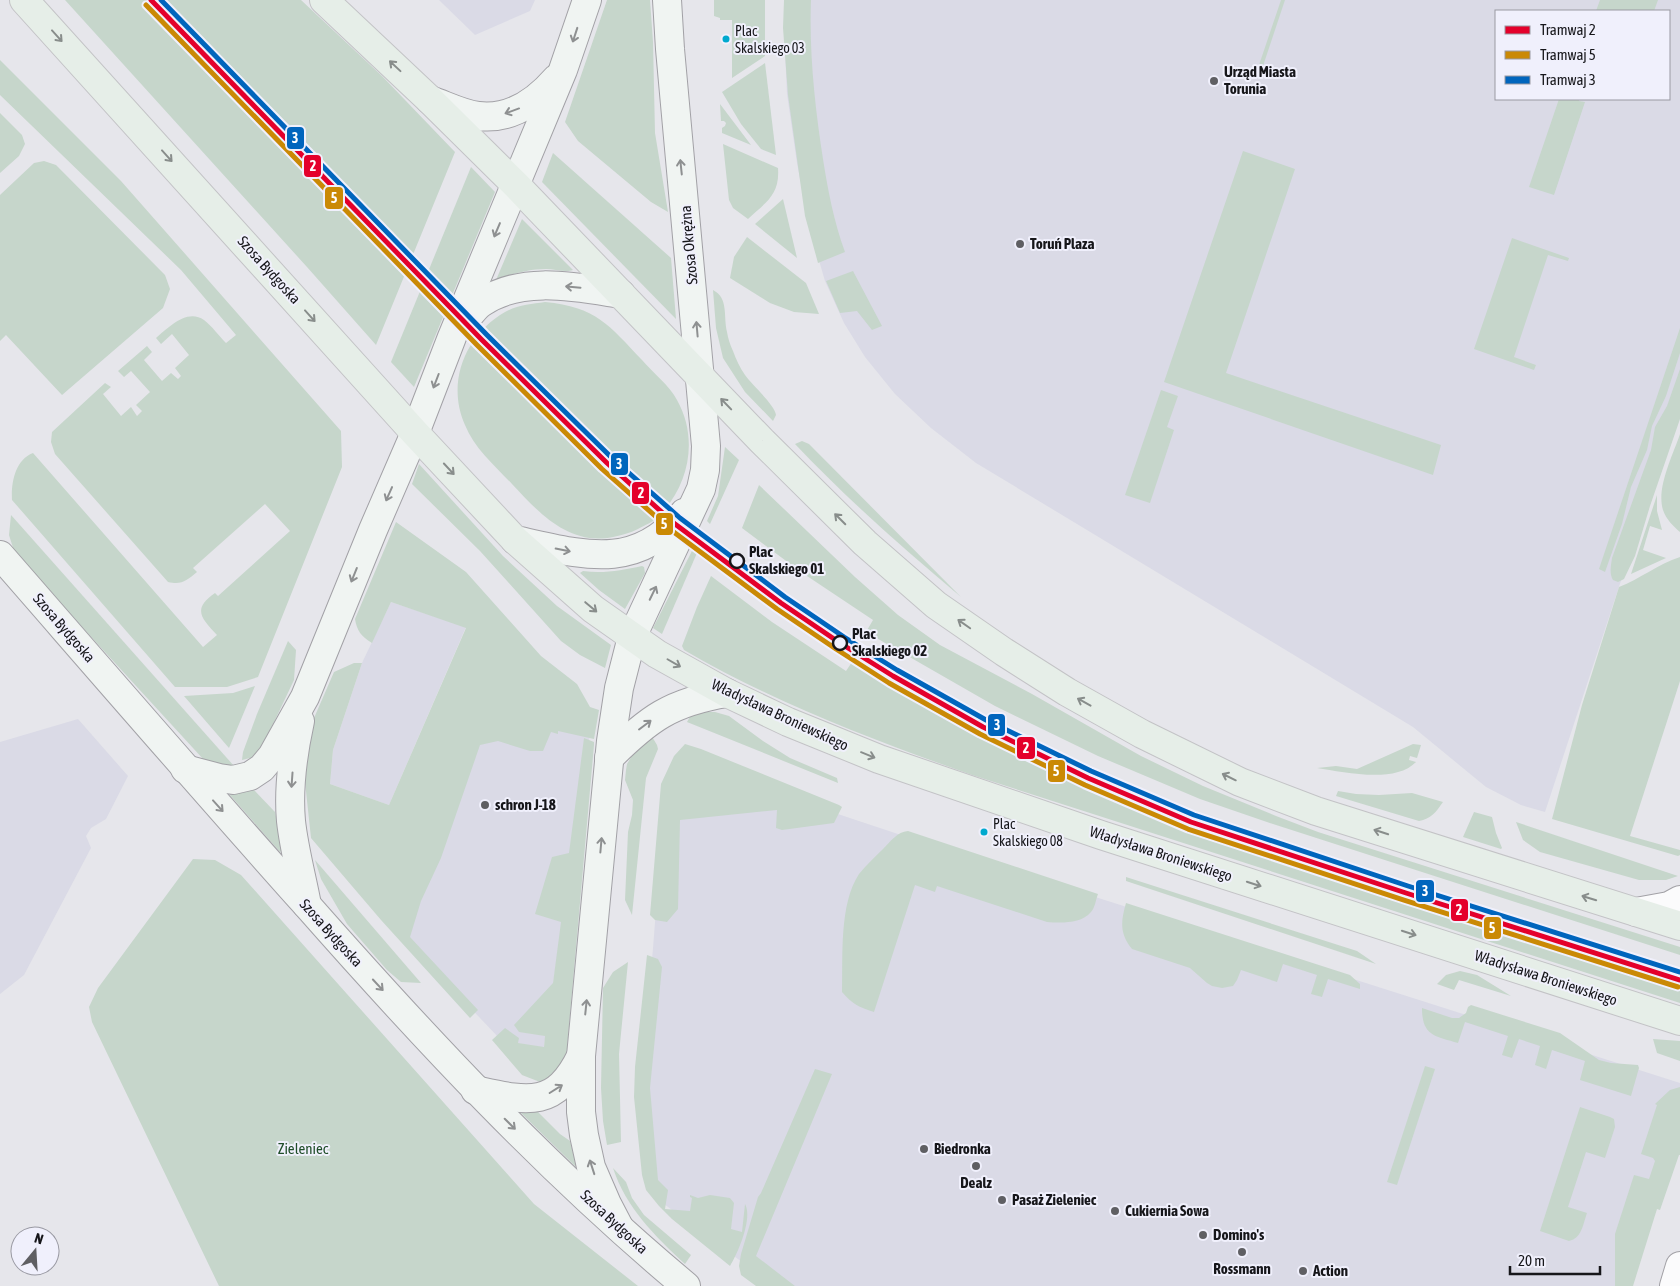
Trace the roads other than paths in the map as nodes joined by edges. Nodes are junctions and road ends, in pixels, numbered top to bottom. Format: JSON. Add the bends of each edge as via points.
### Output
{"nodes":[{"id":1,"x":24,"y":0,"type":"edge"},
{"id":2,"x":324,"y":0,"type":"edge"},
{"id":3,"x":587,"y":0,"type":"edge"},
{"id":4,"x":667,"y":0,"type":"edge"},
{"id":5,"x":563,"y":70,"type":"junction"},
{"id":6,"x":430,"y":100,"type":"junction"},
{"id":7,"x":516,"y":185,"type":"junction"},
{"id":8,"x":621,"y":294,"type":"junction"},
{"id":9,"x":452,"y":337,"type":"junction"},
{"id":10,"x":701,"y":378,"type":"junction"},
{"id":11,"x":415,"y":433,"type":"junction"},
{"id":12,"x":701,"y":489,"type":"junction"},
{"id":13,"x":515,"y":540,"type":"junction"},
{"id":14,"x":0,"y":556,"type":"edge"},
{"id":15,"x":632,"y":637,"type":"junction"},
{"id":16,"x":727,"y":693,"type":"junction"},
{"id":17,"x":305,"y":697,"type":"junction"},
{"id":18,"x":609,"y":758,"type":"junction"},
{"id":19,"x":185,"y":769,"type":"junction"},
{"id":20,"x":1680,"y":900,"type":"edge"},
{"id":21,"x":308,"y":907,"type":"junction"},
{"id":22,"x":1636,"y":912,"type":"junction"},
{"id":23,"x":1680,"y":926,"type":"edge"},
{"id":24,"x":1680,"y":1021,"type":"edge"},
{"id":25,"x":580,"y":1056,"type":"junction"},
{"id":26,"x":475,"y":1090,"type":"junction"},
{"id":27,"x":619,"y":1227,"type":"junction"},
{"id":28,"x":1680,"y":1266,"type":"edge"},
{"id":29,"x":686,"y":1286,"type":"edge"},
{"id":30,"x":1674,"y":1286,"type":"edge"}],
"edges":[{"from":1,"to":11,"type":"main road","name":"Szosa Bydgoska","one_way":true},
{"from":6,"to":2,"type":"main road","one_way":true},
{"from":3,"to":5,"type":"street","one_way":true},
{"from":10,"to":4,"type":"street","name":"Szosa Okrężna","one_way":true},
{"from":5,"to":6,"type":"street","one_way":true,"via":[[529,104],[493,116],[477,116]]},
{"from":5,"to":7,"type":"street"},
{"from":6,"to":7,"type":"main road"},
{"from":7,"to":8,"type":"main road"},
{"from":7,"to":9,"type":"street","one_way":true},
{"from":8,"to":9,"type":"street","one_way":true,"via":[[574,286],[530,286],[497,294],[476,308]]},
{"from":8,"to":10,"type":"main road"},
{"from":9,"to":11,"type":"street","one_way":true},
{"from":10,"to":12,"type":"street","name":"Szosa Okrężna","via":[[706,446]]},
{"from":22,"to":10,"type":"main road","one_way":true,"via":[[1279,798],[1142,734],[1067,692],[936,605],[864,543]]},
{"from":11,"to":13,"type":"main road","name":"Szosa Bydgoska","one_way":true},
{"from":11,"to":17,"type":"street","one_way":true},
{"from":13,"to":12,"type":"street","name":"Szosa Okrężna","one_way":true,"via":[[603,556],[641,548],[675,524]]},
{"from":15,"to":12,"type":"street","name":"Szosa Okrężna","one_way":true},
{"from":13,"to":15,"type":"main road","name":"Władysława Broniewskiego","one_way":true,"via":[[593,609]]},
{"from":14,"to":19,"type":"street","name":"Szosa Bydgoska"},
{"from":15,"to":16,"type":"main road","name":"Władysława Broniewskiego","one_way":true},
{"from":15,"to":18,"type":"street","name":"Szosa Okrężna","via":[[618,690]]},
{"from":18,"to":16,"type":"street","one_way":true,"via":[[659,715],[702,697]]},
{"from":16,"to":24,"type":"main road","name":"Władysława Broniewskiego","one_way":true,"via":[[879,759],[996,800]]},
{"from":17,"to":19,"type":"street","via":[[272,756],[250,776],[233,780]]},
{"from":17,"to":21,"type":"street","one_way":true,"via":[[294,747],[290,793],[292,822]]},
{"from":25,"to":18,"type":"street","name":"Szosa Okrężna","one_way":true},
{"from":19,"to":21,"type":"street","name":"Szosa Bydgoska","one_way":true},
{"from":20,"to":22,"type":"street","via":[[1669,906]]},
{"from":21,"to":26,"type":"street","name":"Szosa Bydgoska","one_way":true},
{"from":22,"to":23,"type":"main road"},
{"from":26,"to":25,"type":"street","one_way":true,"via":[[518,1099],[539,1097],[557,1090],[573,1071]]},
{"from":27,"to":25,"type":"street","name":"Szosa Okrężna","one_way":true,"via":[[591,1167],[581,1112]]},
{"from":26,"to":27,"type":"street","name":"Szosa Bydgoska","one_way":true},
{"from":27,"to":29,"type":"street","name":"Szosa Bydgoska"},
{"from":28,"to":30,"type":"street"}]}
